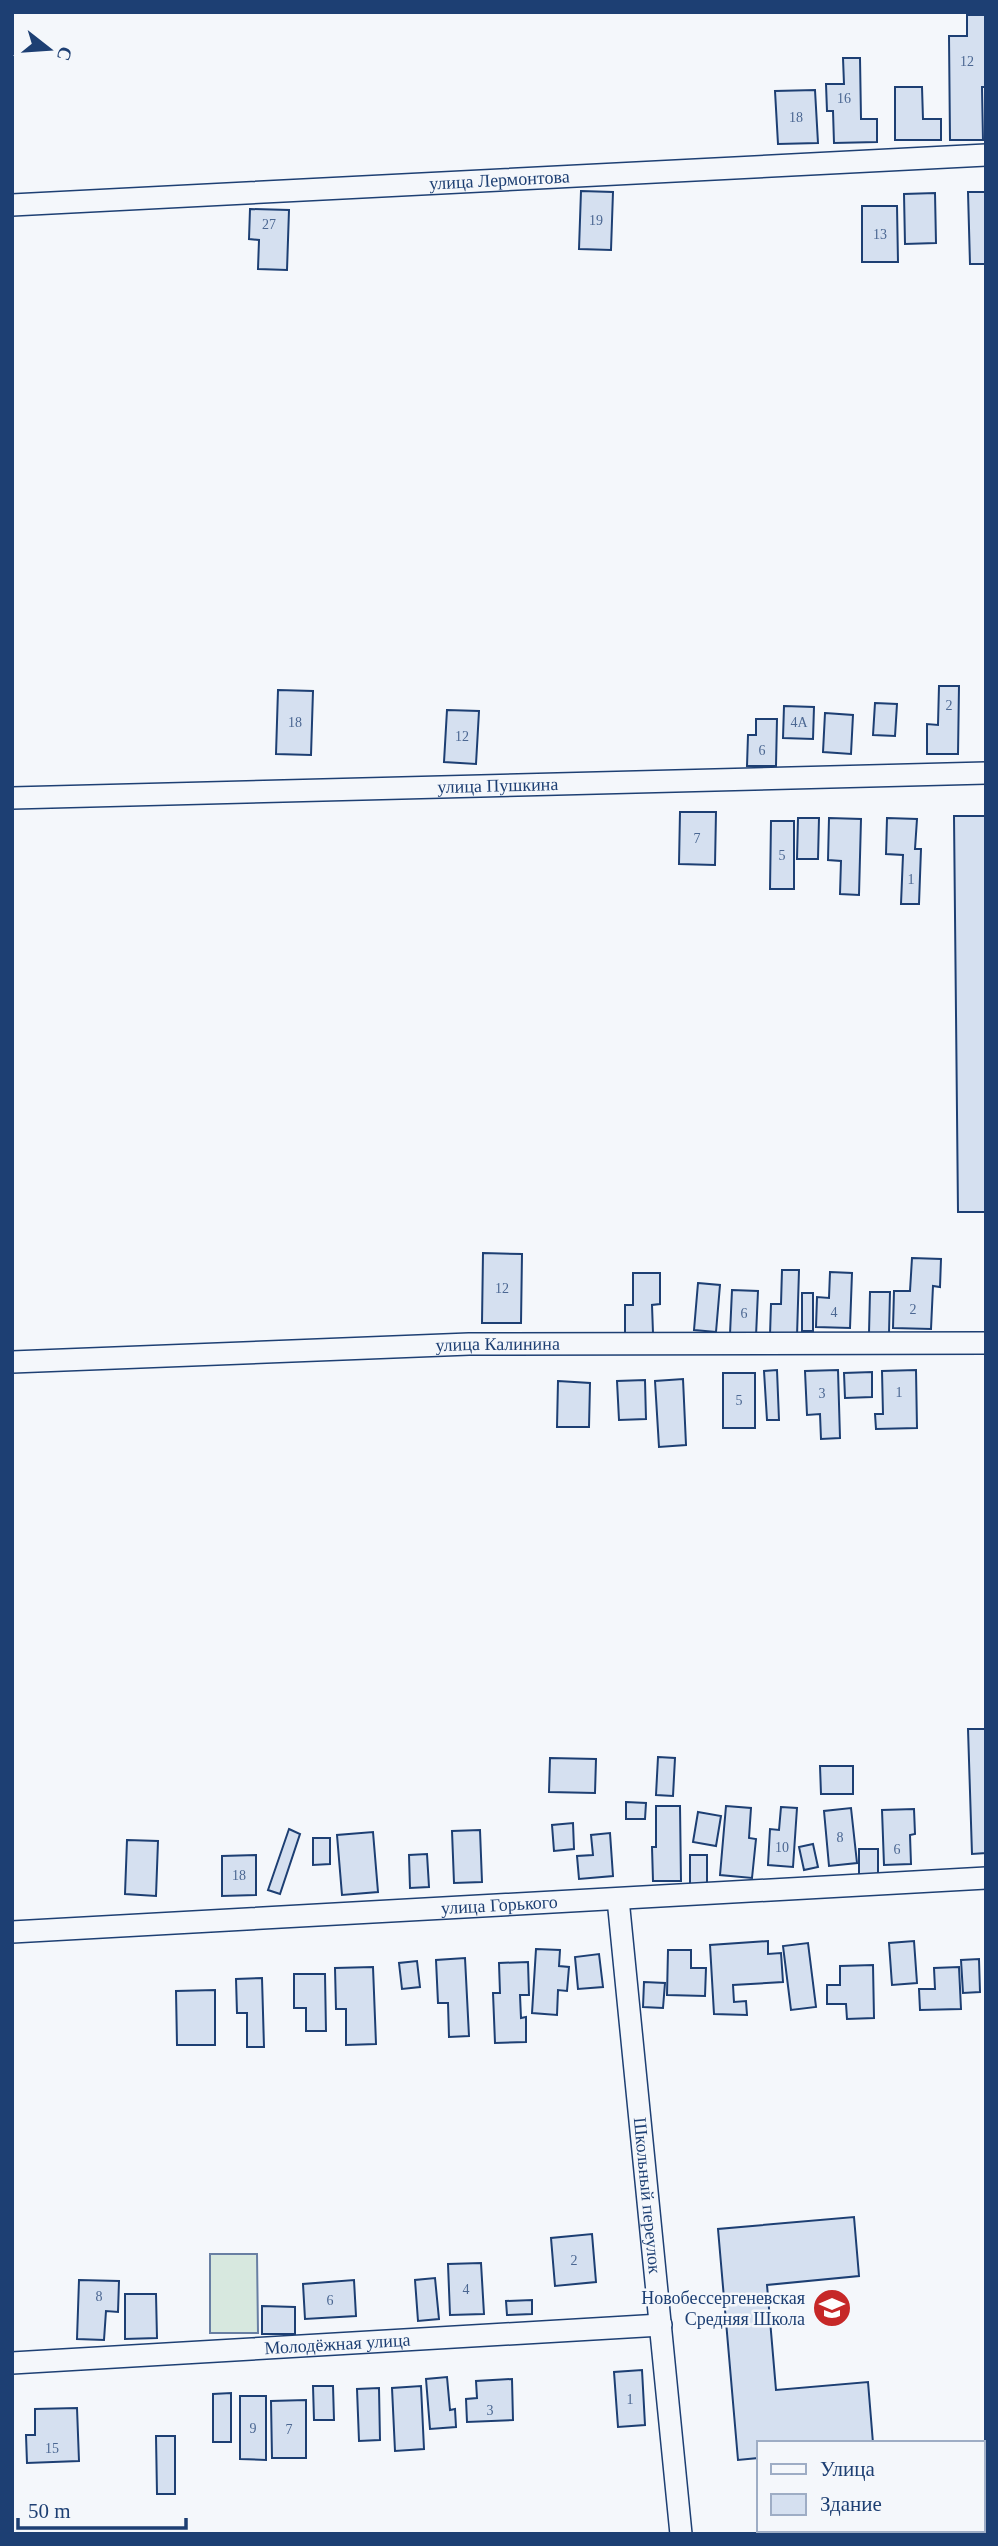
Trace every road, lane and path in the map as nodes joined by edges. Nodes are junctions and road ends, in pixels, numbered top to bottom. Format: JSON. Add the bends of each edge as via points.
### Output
{"nodes":[{"id":1,"x":986,"y":155,"type":"edge"},
{"id":2,"x":12,"y":205,"type":"edge"},
{"id":3,"x":986,"y":774,"type":"edge"},
{"id":4,"x":12,"y":799,"type":"edge"},
{"id":5,"x":986,"y":1343,"type":"edge"},
{"id":6,"x":12,"y":1362,"type":"edge"},
{"id":7,"x":986,"y":1878,"type":"edge"},
{"id":8,"x":618,"y":1899,"type":"junction"},
{"id":9,"x":12,"y":1932,"type":"edge"},
{"id":10,"x":661,"y":2325,"type":"junction"},
{"id":11,"x":12,"y":2363,"type":"edge"},
{"id":12,"x":681,"y":2534,"type":"edge"}],
"edges":[{"from":1,"to":2,"type":"street","name":"улица Лермонтова"},
{"from":3,"to":4,"type":"street","name":"улица Пушкина"},
{"from":5,"to":6,"type":"street","name":"улица Калинина","via":[[469,1344]]},
{"from":7,"to":8,"type":"street","name":"улица Горького"},
{"from":8,"to":9,"type":"street","name":"улица Горького"},
{"from":8,"to":10,"type":"street","name":"Школьный переулок"},
{"from":10,"to":11,"type":"street","name":"Молодёжная улица"},
{"from":10,"to":12,"type":"street","name":"Школьный переулок"}]}
